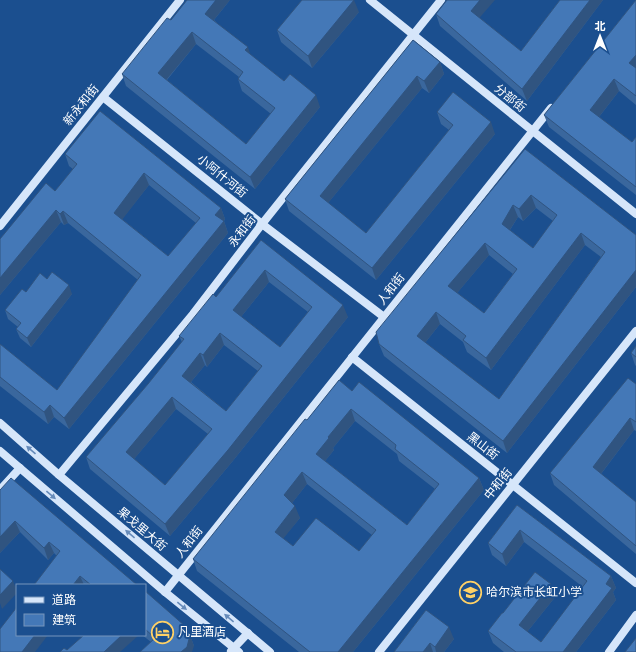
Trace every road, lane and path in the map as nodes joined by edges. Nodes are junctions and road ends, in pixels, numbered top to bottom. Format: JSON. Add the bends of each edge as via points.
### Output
{"nodes":[{"id":1,"x":180,"y":0,"type":"edge"},
{"id":2,"x":370,"y":0,"type":"edge"},
{"id":3,"x":441,"y":0,"type":"edge"},
{"id":4,"x":413,"y":35,"type":"junction"},
{"id":5,"x":103,"y":97,"type":"junction"},
{"id":6,"x":556,"y":100,"type":"edge"},
{"id":7,"x":532,"y":131,"type":"junction"},
{"id":8,"x":636,"y":214,"type":"edge"},
{"id":9,"x":262,"y":224,"type":"junction"},
{"id":10,"x":0,"y":226,"type":"edge"},
{"id":11,"x":384,"y":317,"type":"junction"},
{"id":12,"x":636,"y":331,"type":"edge"},
{"id":13,"x":352,"y":357,"type":"junction"},
{"id":14,"x":0,"y":423,"type":"edge"},
{"id":15,"x":0,"y":451,"type":"edge"},
{"id":16,"x":20,"y":468,"type":"junction"},
{"id":17,"x":59,"y":475,"type":"junction"},
{"id":18,"x":513,"y":485,"type":"junction"},
{"id":19,"x":0,"y":490,"type":"edge"},
{"id":20,"x":178,"y":575,"type":"junction"},
{"id":21,"x":636,"y":583,"type":"edge"},
{"id":22,"x":165,"y":592,"type":"junction"},
{"id":23,"x":636,"y":615,"type":"edge"},
{"id":24,"x":248,"y":633,"type":"junction"},
{"id":25,"x":235,"y":651,"type":"edge"},
{"id":26,"x":270,"y":652,"type":"edge"},
{"id":27,"x":380,"y":652,"type":"edge"},
{"id":28,"x":608,"y":652,"type":"edge"}],
"edges":[{"from":1,"to":5,"type":"street","name":"新永和街"},
{"from":2,"to":4,"type":"street","name":"分部街"},
{"from":3,"to":4,"type":"street","name":"永和街"},
{"from":4,"to":7,"type":"street","name":"分部街"},
{"from":4,"to":9,"type":"street","name":"永和街"},
{"from":5,"to":9,"type":"street","name":"小阿什河街"},
{"from":5,"to":10,"type":"street","name":"新永和街"},
{"from":6,"to":7,"type":"street","name":"人和街"},
{"from":7,"to":8,"type":"street","name":"分部街"},
{"from":7,"to":11,"type":"street","name":"人和街"},
{"from":9,"to":11,"type":"street","name":"小阿什河街"},
{"from":9,"to":17,"type":"street","name":"永和街","via":[[193,314]]},
{"from":11,"to":13,"type":"street","name":"人和街"},
{"from":12,"to":18,"type":"street","name":"中和街"},
{"from":13,"to":18,"type":"street","name":"黑山街"},
{"from":13,"to":20,"type":"street","name":"人和街"},
{"from":17,"to":14,"type":"street","name":"果戈里大街","one_way":true},
{"from":15,"to":16,"type":"street"},
{"from":16,"to":19,"type":"street"},
{"from":16,"to":22,"type":"street","one_way":true},
{"from":20,"to":17,"type":"street","name":"果戈里大街","one_way":true},
{"from":18,"to":21,"type":"street","name":"黑山街"},
{"from":18,"to":27,"type":"street","name":"中和街"},
{"from":20,"to":22,"type":"street","name":"人和街"},
{"from":24,"to":20,"type":"street","name":"果戈里大街","one_way":true},
{"from":22,"to":25,"type":"street","one_way":true},
{"from":23,"to":28,"type":"street"},
{"from":24,"to":25,"type":"street"},
{"from":24,"to":26,"type":"street","name":"果戈里大街"}]}
